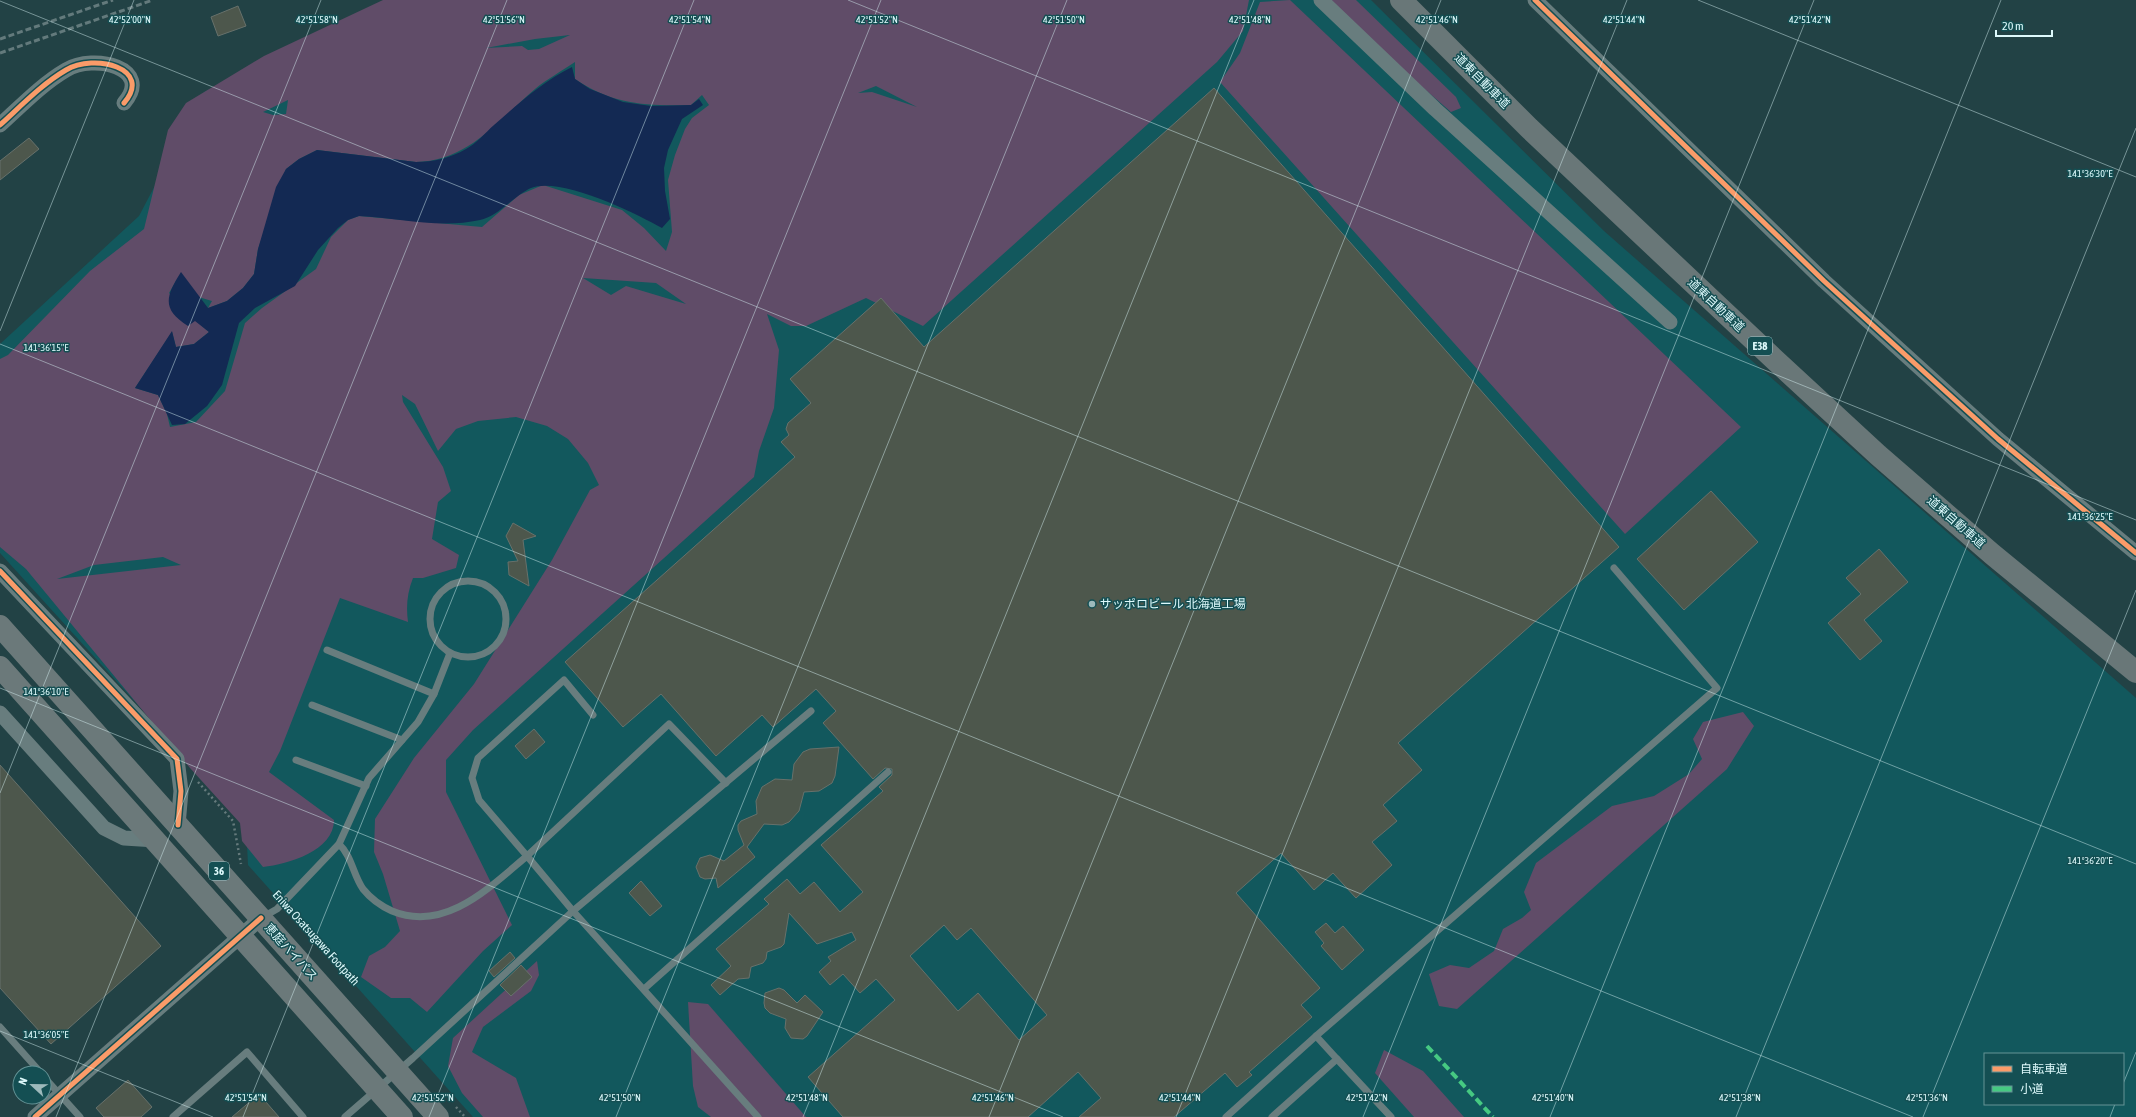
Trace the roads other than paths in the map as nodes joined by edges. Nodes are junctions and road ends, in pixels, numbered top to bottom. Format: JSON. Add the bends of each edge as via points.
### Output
{"nodes":[{"id":1,"x":1321,"y":0,"type":"edge"},
{"id":2,"x":1401,"y":0,"type":"edge"},
{"id":3,"x":1535,"y":0,"type":"edge"},
{"id":4,"x":124,"y":103,"type":"dead end"},
{"id":5,"x":0,"y":125,"type":"edge"},
{"id":6,"x":1670,"y":322,"type":"dead end"},
{"id":7,"x":2136,"y":554,"type":"edge"},
{"id":8,"x":1614,"y":568,"type":"dead end"},
{"id":9,"x":0,"y":571,"type":"edge"},
{"id":10,"x":0,"y":626,"type":"edge"},
{"id":11,"x":327,"y":650,"type":"dead end"},
{"id":12,"x":450,"y":653,"type":"junction"},
{"id":13,"x":0,"y":667,"type":"edge"},
{"id":14,"x":2136,"y":672,"type":"edge"},
{"id":15,"x":434,"y":694,"type":"junction"},
{"id":16,"x":312,"y":705,"type":"dead end"},
{"id":17,"x":811,"y":711,"type":"dead end"},
{"id":18,"x":0,"y":713,"type":"edge"},
{"id":19,"x":593,"y":715,"type":"dead end"},
{"id":20,"x":402,"y":740,"type":"junction"},
{"id":21,"x":296,"y":760,"type":"dead end"},
{"id":22,"x":888,"y":772,"type":"dead end"},
{"id":23,"x":726,"y":783,"type":"junction"},
{"id":24,"x":366,"y":786,"type":"junction"},
{"id":25,"x":178,"y":825,"type":"junction"},
{"id":26,"x":156,"y":840,"type":"junction"},
{"id":27,"x":339,"y":844,"type":"junction"},
{"id":28,"x":527,"y":856,"type":"junction"},
{"id":29,"x":573,"y":911,"type":"junction"},
{"id":30,"x":261,"y":918,"type":"junction"},
{"id":31,"x":241,"y":936,"type":"junction"},
{"id":32,"x":644,"y":989,"type":"junction"},
{"id":33,"x":0,"y":1027,"type":"edge"},
{"id":34,"x":1316,"y":1036,"type":"junction"},
{"id":35,"x":1337,"y":1059,"type":"junction"},
{"id":36,"x":34,"y":1065,"type":"edge"},
{"id":37,"x":398,"y":1072,"type":"junction"},
{"id":38,"x":52,"y":1086,"type":"edge"},
{"id":39,"x":376,"y":1088,"type":"junction"},
{"id":40,"x":60,"y":1095,"type":"junction"},
{"id":41,"x":446,"y":1111,"type":"edge"},
{"id":42,"x":35,"y":1117,"type":"edge"},
{"id":43,"x":80,"y":1117,"type":"edge"},
{"id":44,"x":173,"y":1117,"type":"edge"},
{"id":45,"x":303,"y":1117,"type":"edge"},
{"id":46,"x":346,"y":1117,"type":"edge"},
{"id":47,"x":402,"y":1117,"type":"edge"},
{"id":48,"x":758,"y":1117,"type":"edge"},
{"id":49,"x":1226,"y":1117,"type":"edge"},
{"id":50,"x":1272,"y":1117,"type":"edge"},
{"id":51,"x":1392,"y":1117,"type":"edge"}],
"edges":[{"from":1,"to":6,"type":"street","via":[[1435,109]]},
{"from":2,"to":14,"type":"highway","name":"道東自動車道","number":"E38","via":[[1529,128],[1849,429],[1992,554]]},
{"from":3,"to":7,"type":"street","via":[[1824,281],[1998,439]]},
{"from":4,"to":5,"type":"street","via":[[132,86],[129,76],[119,67],[93,61],[66,69]]},
{"from":8,"to":34,"type":"lane","via":[[1717,688]]},
{"from":9,"to":25,"type":"street","via":[[177,759],[181,791]]},
{"from":10,"to":25,"type":"highway","name":"恵庭バイパス","number":"36"},
{"from":11,"to":15,"type":"lane"},
{"from":12,"to":12,"type":"lane","via":[[440,646],[433,636],[430,612],[434,600],[452,584],[470,581],[488,586],[498,594],[504,606],[507,619],[505,632],[488,652],[476,657]]},
{"from":12,"to":15,"type":"lane"},
{"from":13,"to":26,"type":"highway","number":"36"},
{"from":15,"to":20,"type":"lane","via":[[418,722]]},
{"from":16,"to":20,"type":"lane"},
{"from":17,"to":23,"type":"lane"},
{"from":18,"to":26,"type":"street","via":[[104,828],[124,838]]},
{"from":19,"to":28,"type":"lane","via":[[564,680],[478,758],[472,778],[479,800]]},
{"from":20,"to":24,"type":"lane"},
{"from":21,"to":24,"type":"lane"},
{"from":22,"to":32,"type":"lane"},
{"from":23,"to":28,"type":"lane","via":[[669,724]]},
{"from":23,"to":29,"type":"lane"},
{"from":24,"to":27,"type":"lane"},
{"from":25,"to":30,"type":"highway","name":"恵庭バイパス","number":"36"},
{"from":26,"to":31,"type":"highway","number":"36"},
{"from":27,"to":28,"type":"lane","via":[[347,851],[363,889],[379,905],[419,917],[446,913],[470,902]]},
{"from":27,"to":30,"type":"lane","via":[[277,909]]},
{"from":28,"to":29,"type":"lane"},
{"from":29,"to":32,"type":"lane"},
{"from":29,"to":37,"type":"lane"},
{"from":30,"to":31,"type":"street"},
{"from":30,"to":37,"type":"highway","name":"恵庭バイパス","number":"36"},
{"from":31,"to":39,"type":"highway","number":"36"},
{"from":31,"to":40,"type":"street"},
{"from":32,"to":48,"type":"lane"},
{"from":33,"to":36,"type":"lane"},
{"from":34,"to":35,"type":"lane"},
{"from":34,"to":49,"type":"lane"},
{"from":35,"to":50,"type":"lane"},
{"from":35,"to":51,"type":"lane"},
{"from":37,"to":39,"type":"lane"},
{"from":37,"to":41,"type":"highway","name":"恵庭バイパス","number":"36"},
{"from":38,"to":40,"type":"lane"},
{"from":39,"to":46,"type":"lane"},
{"from":39,"to":47,"type":"highway","number":"36"},
{"from":40,"to":42,"type":"street"},
{"from":40,"to":43,"type":"lane"},
{"from":44,"to":45,"type":"lane","via":[[247,1052]]}]}
